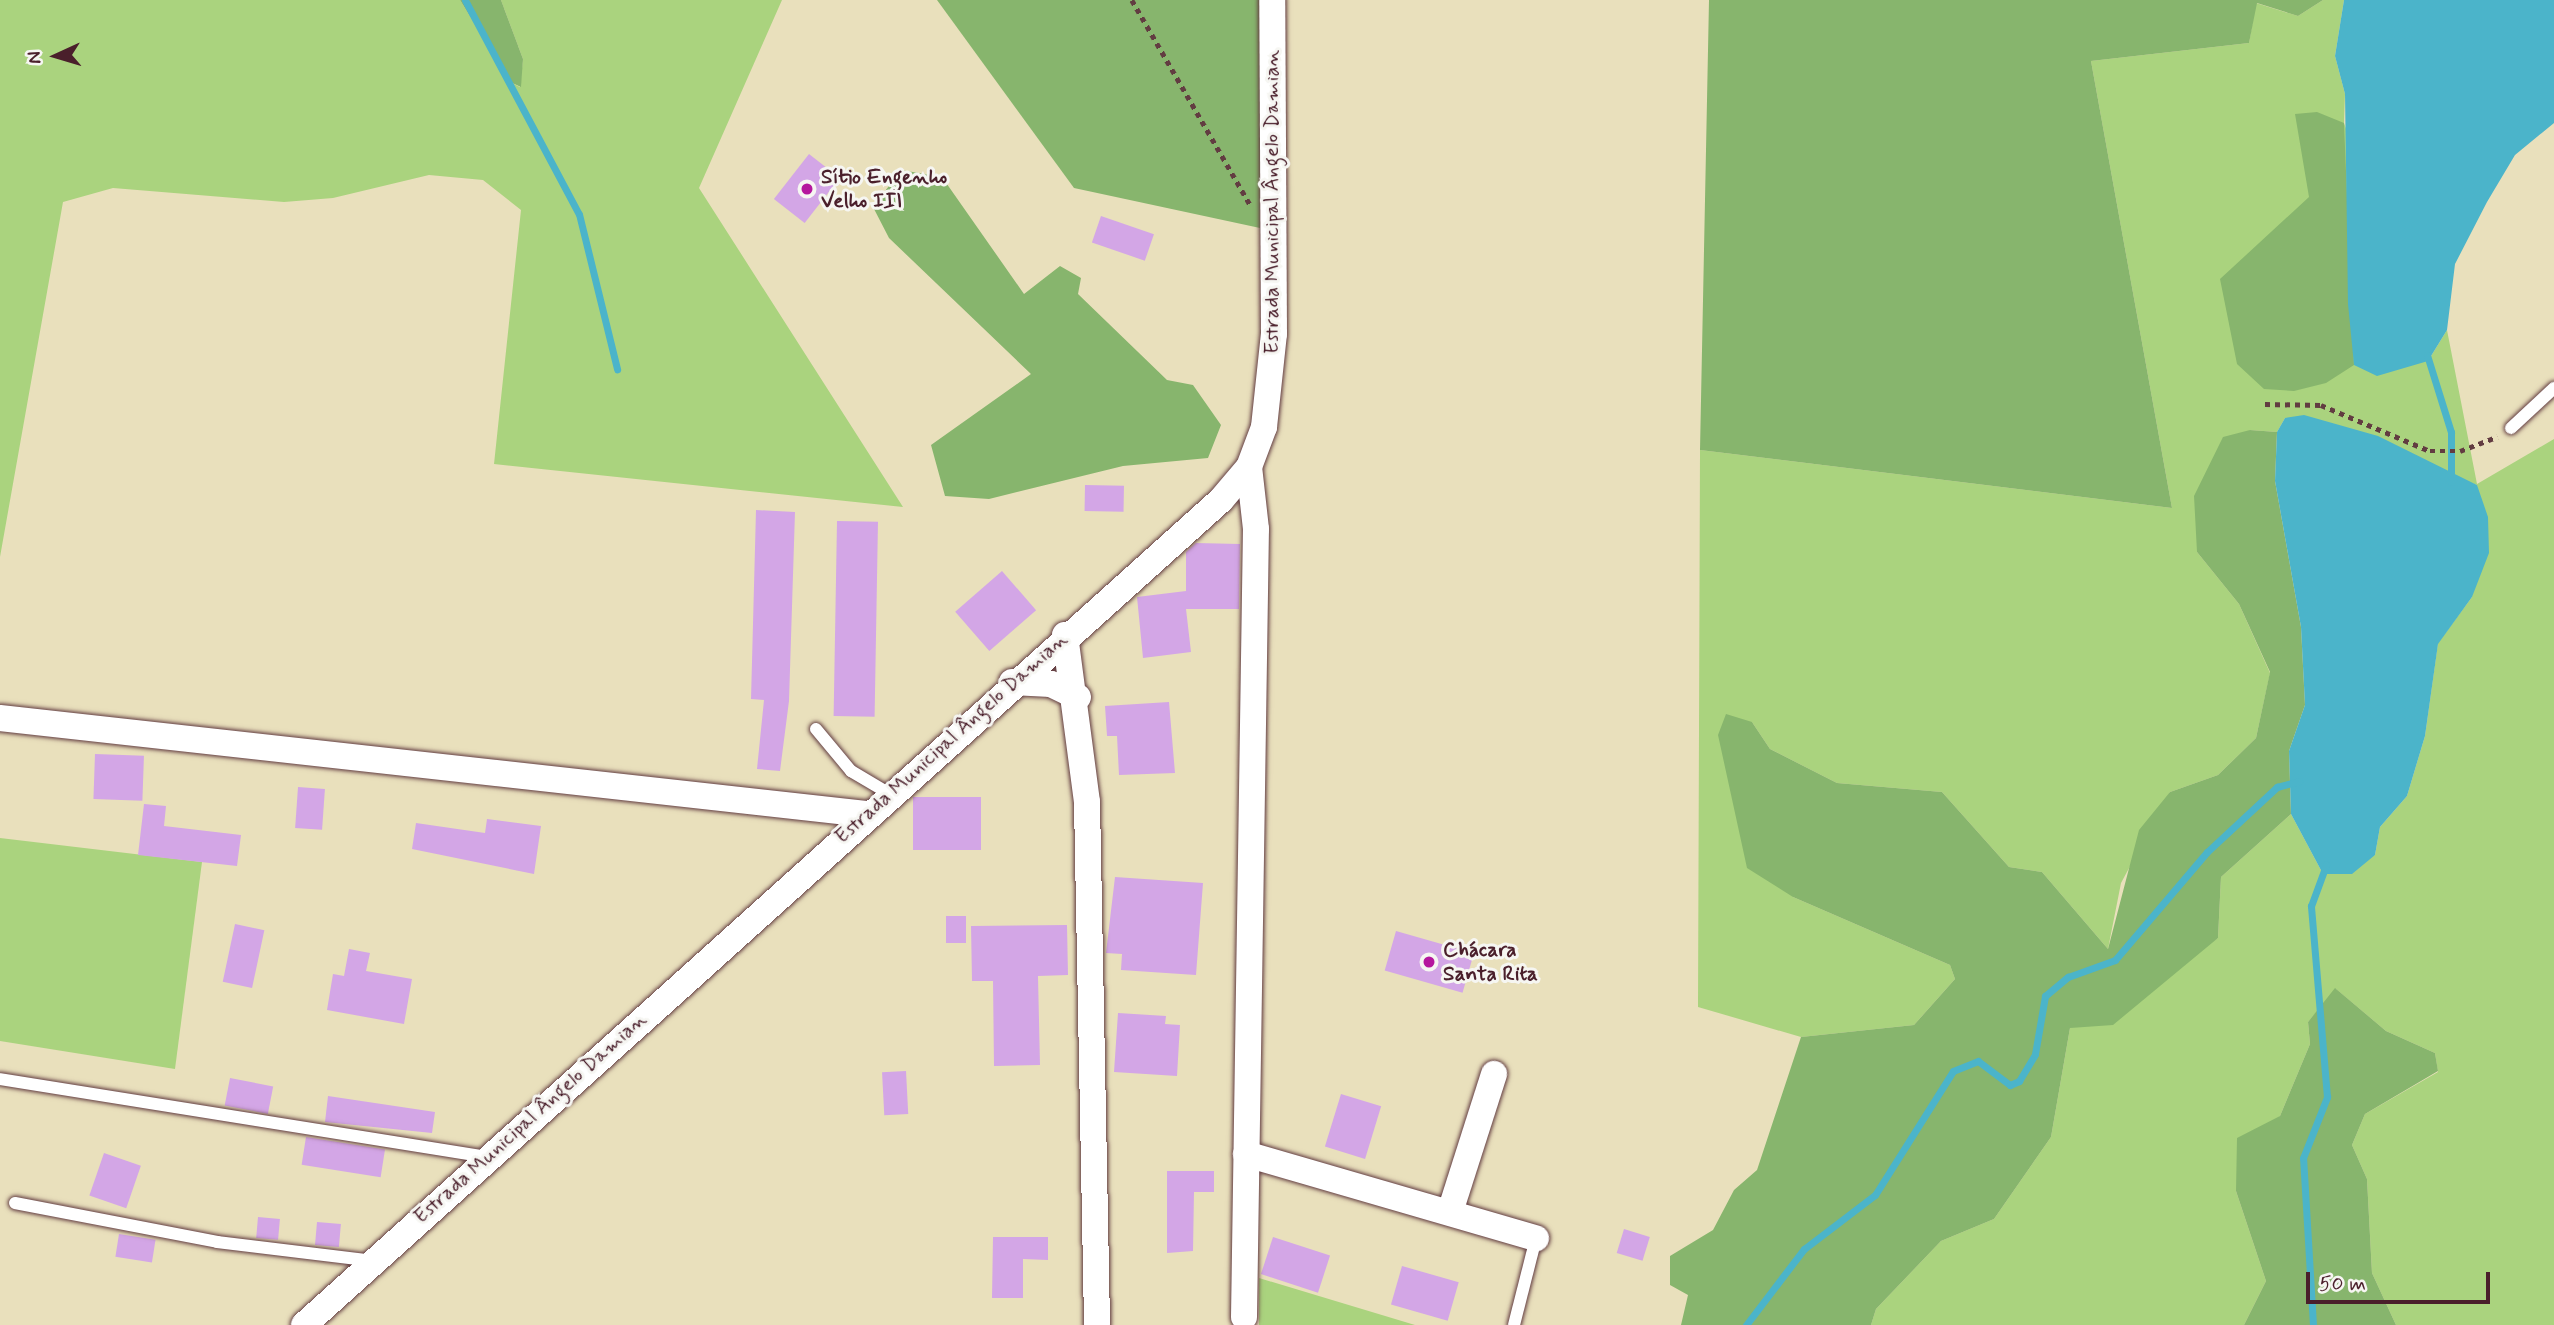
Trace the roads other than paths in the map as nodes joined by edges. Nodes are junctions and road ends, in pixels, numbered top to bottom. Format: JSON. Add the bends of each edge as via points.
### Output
{"nodes":[{"id":1,"x":1272,"y":0,"type":"edge"},
{"id":2,"x":2554,"y":388,"type":"edge"},
{"id":3,"x":2511,"y":428,"type":"road end"},
{"id":4,"x":1249,"y":467,"type":"junction"},
{"id":5,"x":1065,"y":635,"type":"junction"},
{"id":6,"x":1012,"y":682,"type":"junction"},
{"id":7,"x":1078,"y":697,"type":"junction"},
{"id":8,"x":0,"y":718,"type":"edge"},
{"id":9,"x":816,"y":729,"type":"dead end"},
{"id":10,"x":888,"y":793,"type":"junction"},
{"id":11,"x":866,"y":814,"type":"junction"},
{"id":12,"x":1494,"y":1074,"type":"dead end"},
{"id":13,"x":0,"y":1079,"type":"edge"},
{"id":14,"x":1247,"y":1154,"type":"junction"},
{"id":15,"x":486,"y":1157,"type":"junction"},
{"id":16,"x":15,"y":1203,"type":"dead end"},
{"id":17,"x":1450,"y":1212,"type":"junction"},
{"id":18,"x":1536,"y":1238,"type":"joint"},
{"id":19,"x":375,"y":1261,"type":"junction"},
{"id":20,"x":1244,"y":1317,"type":"dead end"},
{"id":21,"x":304,"y":1325,"type":"edge"},
{"id":22,"x":1097,"y":1325,"type":"edge"},
{"id":23,"x":1514,"y":1325,"type":"edge"}],
"edges":[{"from":1,"to":4,"type":"street","name":"Estrada Municipal Ângelo Damian","via":[[1276,211],[1272,374],[1264,427]]},
{"from":2,"to":3,"type":"lane"},
{"from":4,"to":5,"type":"street","name":"Estrada Municipal Ângelo Damian","via":[[1221,500]]},
{"from":4,"to":14,"type":"street","via":[[1256,529]]},
{"from":5,"to":6,"type":"street","name":"Estrada Municipal Ângelo Damian"},
{"from":5,"to":7,"type":"street"},
{"from":6,"to":7,"type":"street","via":[[1051,684]]},
{"from":6,"to":10,"type":"street","name":"Estrada Municipal Ângelo Damian"},
{"from":7,"to":22,"type":"street","via":[[1089,852]]},
{"from":8,"to":11,"type":"street"},
{"from":9,"to":10,"type":"lane","via":[[852,771]]},
{"from":10,"to":11,"type":"street","name":"Estrada Municipal Ângelo Damian"},
{"from":11,"to":15,"type":"street","name":"Estrada Municipal Ângelo Damian"},
{"from":12,"to":17,"type":"street"},
{"from":13,"to":15,"type":"lane"},
{"from":14,"to":17,"type":"street"},
{"from":14,"to":20,"type":"street"},
{"from":15,"to":19,"type":"street","name":"Estrada Municipal Ângelo Damian"},
{"from":16,"to":19,"type":"lane","via":[[216,1242]]},
{"from":17,"to":18,"type":"street"},
{"from":18,"to":23,"type":"lane"},
{"from":19,"to":21,"type":"street","name":"Estrada Municipal Ângelo Damian"}]}
